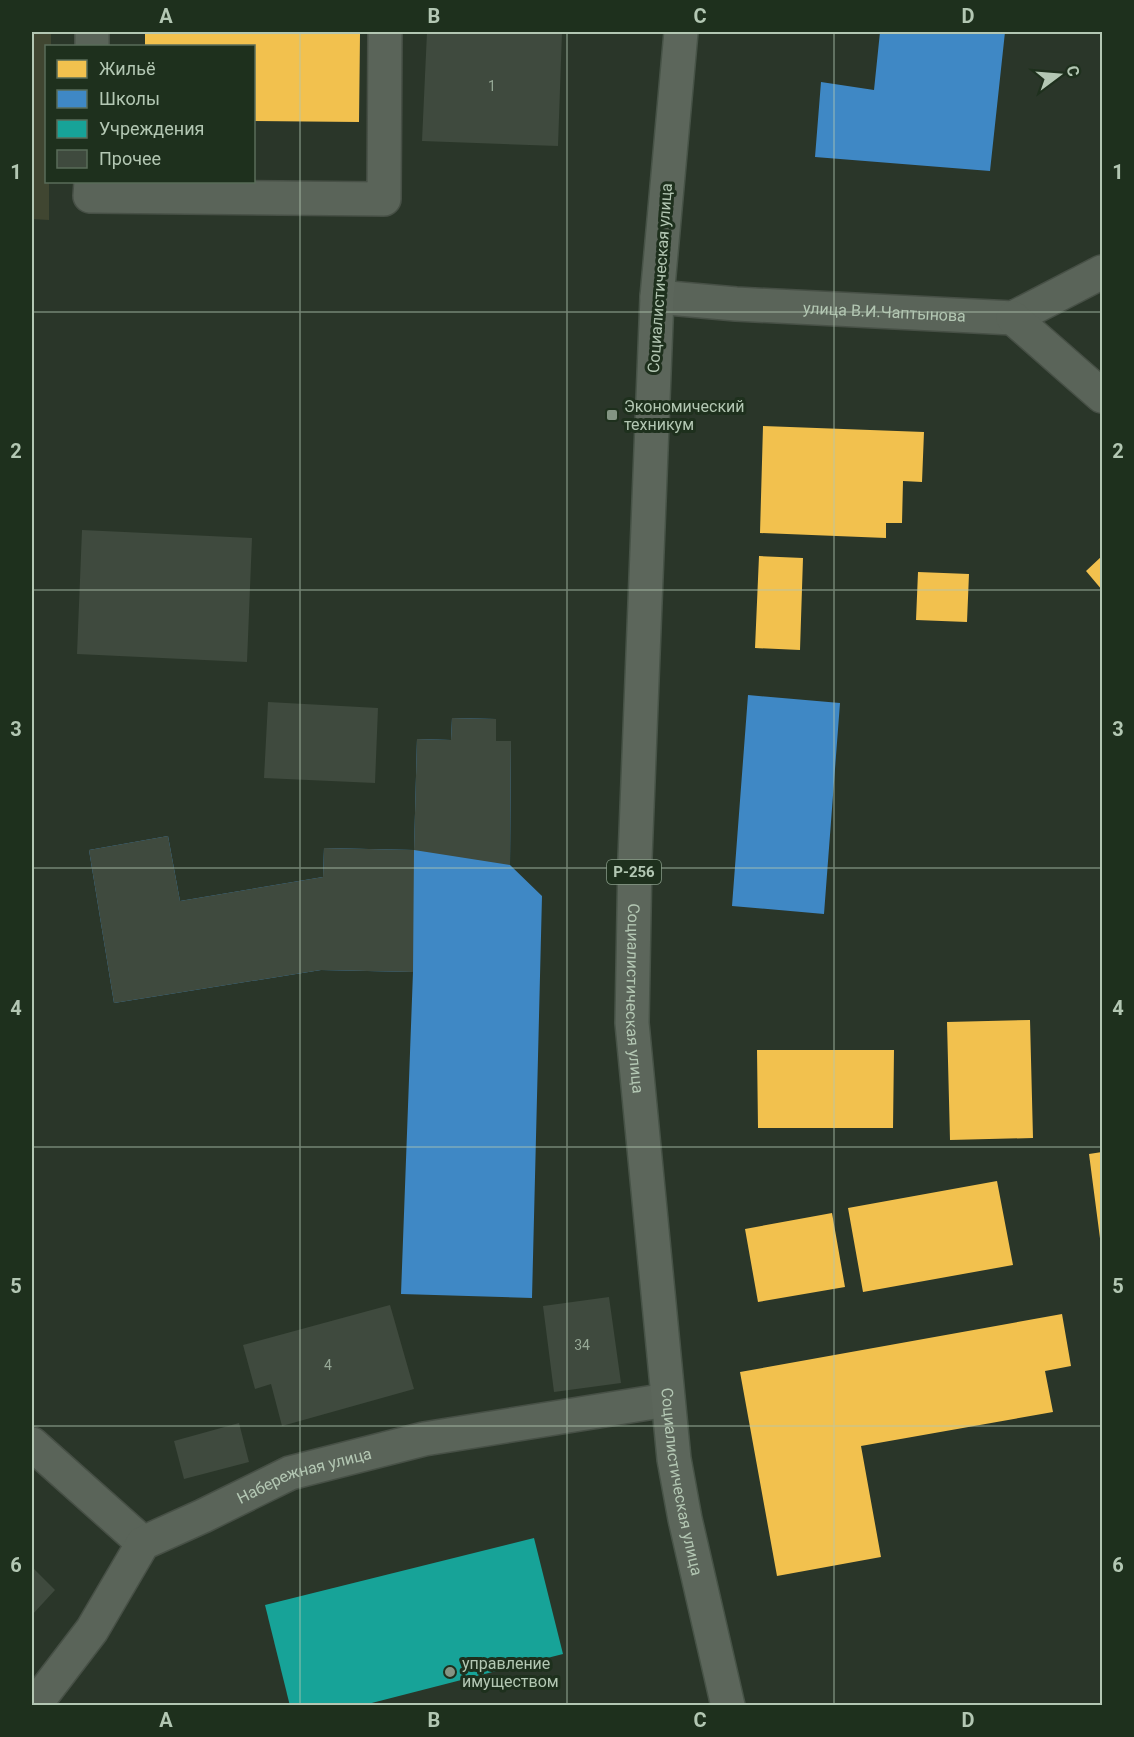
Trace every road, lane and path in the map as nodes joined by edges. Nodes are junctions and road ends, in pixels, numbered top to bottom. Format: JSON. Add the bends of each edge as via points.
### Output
{"nodes":[{"id":1,"x":385,"y":32,"type":"edge"},
{"id":2,"x":681,"y":32,"type":"edge"},
{"id":3,"x":90,"y":183,"type":"edge"},
{"id":4,"x":1102,"y":272,"type":"edge"},
{"id":5,"x":657,"y":297,"type":"junction"},
{"id":6,"x":1013,"y":318,"type":"junction"},
{"id":7,"x":1102,"y":396,"type":"edge"},
{"id":8,"x":668,"y":1400,"type":"junction"},
{"id":9,"x":32,"y":1444,"type":"edge"},
{"id":10,"x":143,"y":1543,"type":"junction"},
{"id":11,"x":34,"y":1706,"type":"edge"},
{"id":12,"x":728,"y":1706,"type":"edge"}],
"edges":[{"from":1,"to":3,"type":"street","via":[[384,199],[90,196]]},
{"from":2,"to":5,"type":"main road","name":"Социалистическая улица","number":"Р-256"},
{"from":4,"to":6,"type":"street"},
{"from":5,"to":6,"type":"street","name":"улица В.И.Чаптынова"},
{"from":5,"to":8,"type":"main road","name":"Социалистическая улица","number":"Р-256","via":[[632,1023]]},
{"from":6,"to":7,"type":"street"},
{"from":8,"to":10,"type":"street","name":"Набережная улица","via":[[424,1439],[290,1473]]},
{"from":8,"to":12,"type":"main road","name":"Социалистическая улица","number":"Р-256","via":[[684,1519]]},
{"from":9,"to":10,"type":"street"},
{"from":10,"to":11,"type":"street","via":[[92,1630]]}]}
